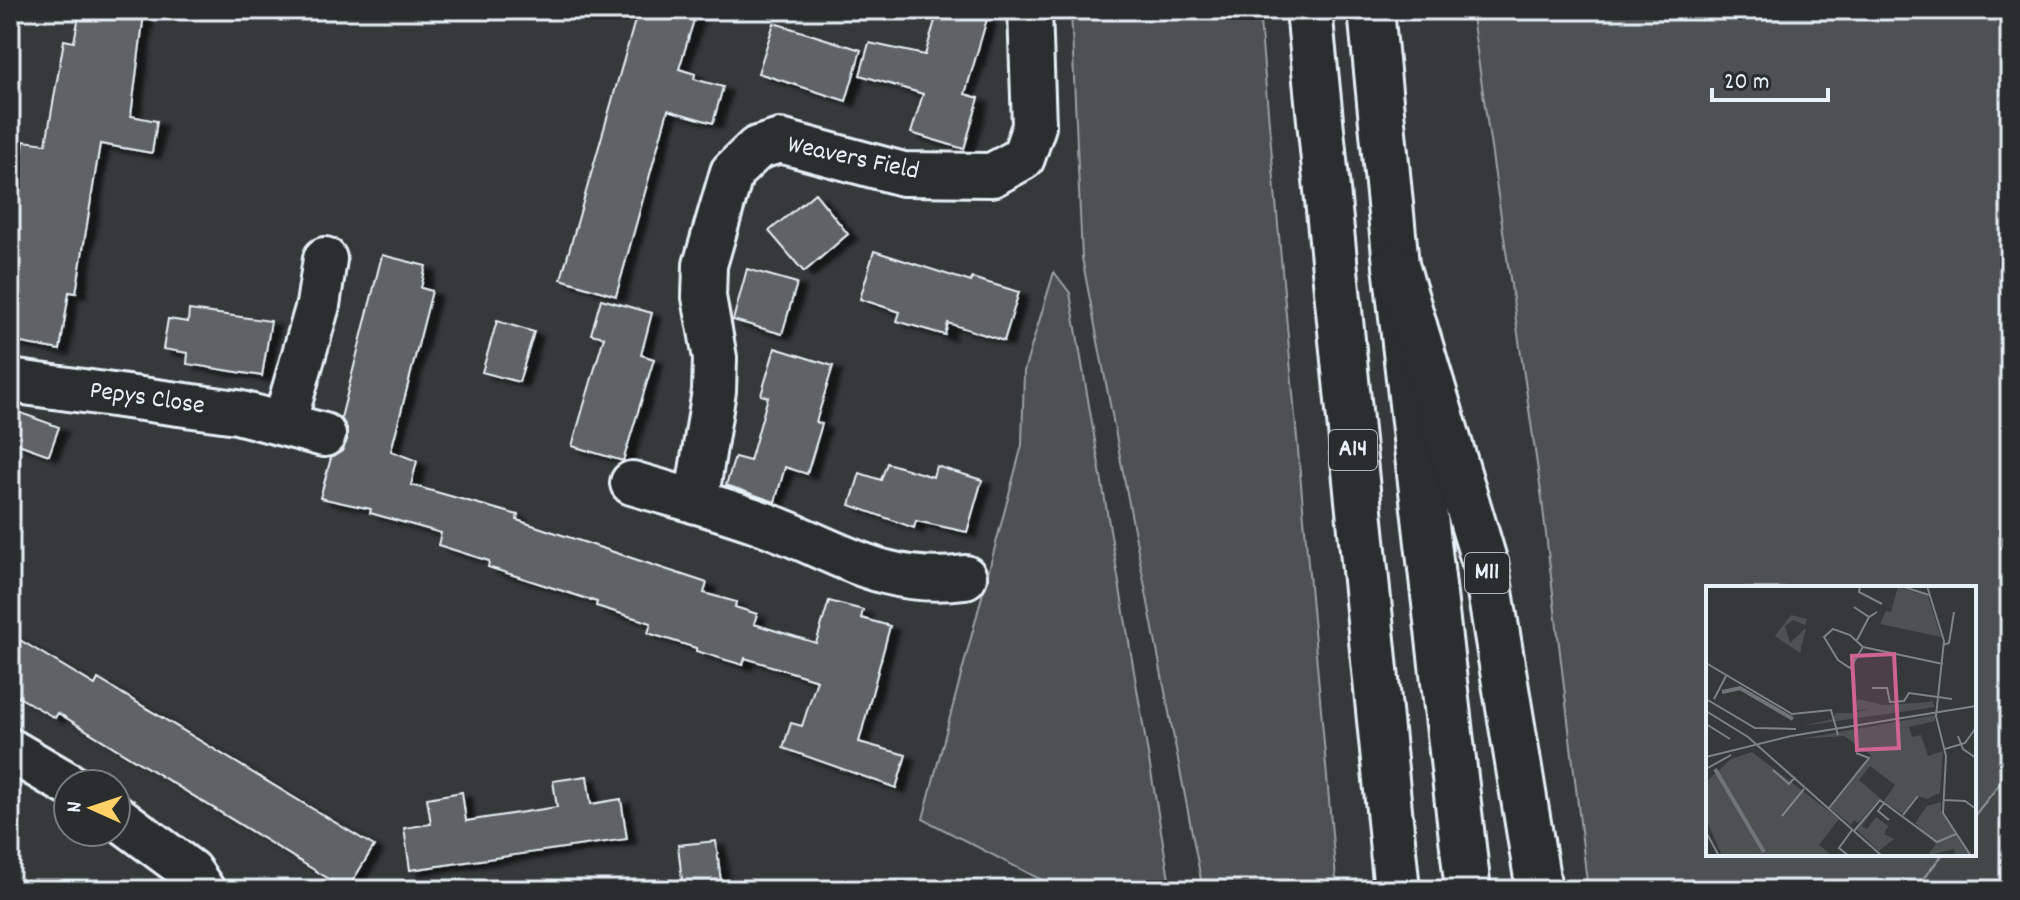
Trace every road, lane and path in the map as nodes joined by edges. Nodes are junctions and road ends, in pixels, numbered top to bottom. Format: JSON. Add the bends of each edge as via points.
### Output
{"nodes":[{"id":1,"x":1030,"y":10,"type":"edge"},
{"id":2,"x":1309,"y":10,"type":"edge"},
{"id":3,"x":1371,"y":10,"type":"edge"},
{"id":4,"x":325,"y":259,"type":"dead end"},
{"id":5,"x":1396,"y":265,"type":"junction"},
{"id":6,"x":10,"y":381,"type":"edge"},
{"id":7,"x":284,"y":424,"type":"junction"},
{"id":8,"x":324,"y":435,"type":"dead end"},
{"id":9,"x":632,"y":483,"type":"dead end"},
{"id":10,"x":696,"y":502,"type":"junction"},
{"id":11,"x":965,"y":577,"type":"dead end"},
{"id":12,"x":10,"y":750,"type":"edge"},
{"id":13,"x":52,"y":775,"type":"edge"},
{"id":14,"x":132,"y":828,"type":"edge"},
{"id":15,"x":203,"y":890,"type":"edge"},
{"id":16,"x":1397,"y":890,"type":"edge"},
{"id":17,"x":1468,"y":890,"type":"edge"},
{"id":18,"x":1539,"y":890,"type":"edge"}],
"edges":[{"from":1,"to":10,"type":"street","name":"Weavers Field","via":[[1034,126],[1023,158],[992,175],[903,174],[780,141],[757,148],[732,172],[705,265],[714,391]]},
{"from":2,"to":16,"type":"highway","number":"A14"},
{"from":3,"to":5,"type":"highway","number":"A14"},
{"from":4,"to":7,"type":"street","via":[[318,305]]},
{"from":5,"to":17,"type":"highway","number":"A14"},
{"from":5,"to":18,"type":"highway","number":"M11","via":[[1486,567]]},
{"from":6,"to":7,"type":"street","name":"Pepys Close","via":[[237,412]]},
{"from":7,"to":8,"type":"street","name":"Pepys Close"},
{"from":9,"to":10,"type":"street"},
{"from":10,"to":11,"type":"street","via":[[773,527],[861,567],[930,581]]},
{"from":12,"to":13,"type":"street"},
{"from":14,"to":15,"type":"street","via":[[190,871]]}]}
